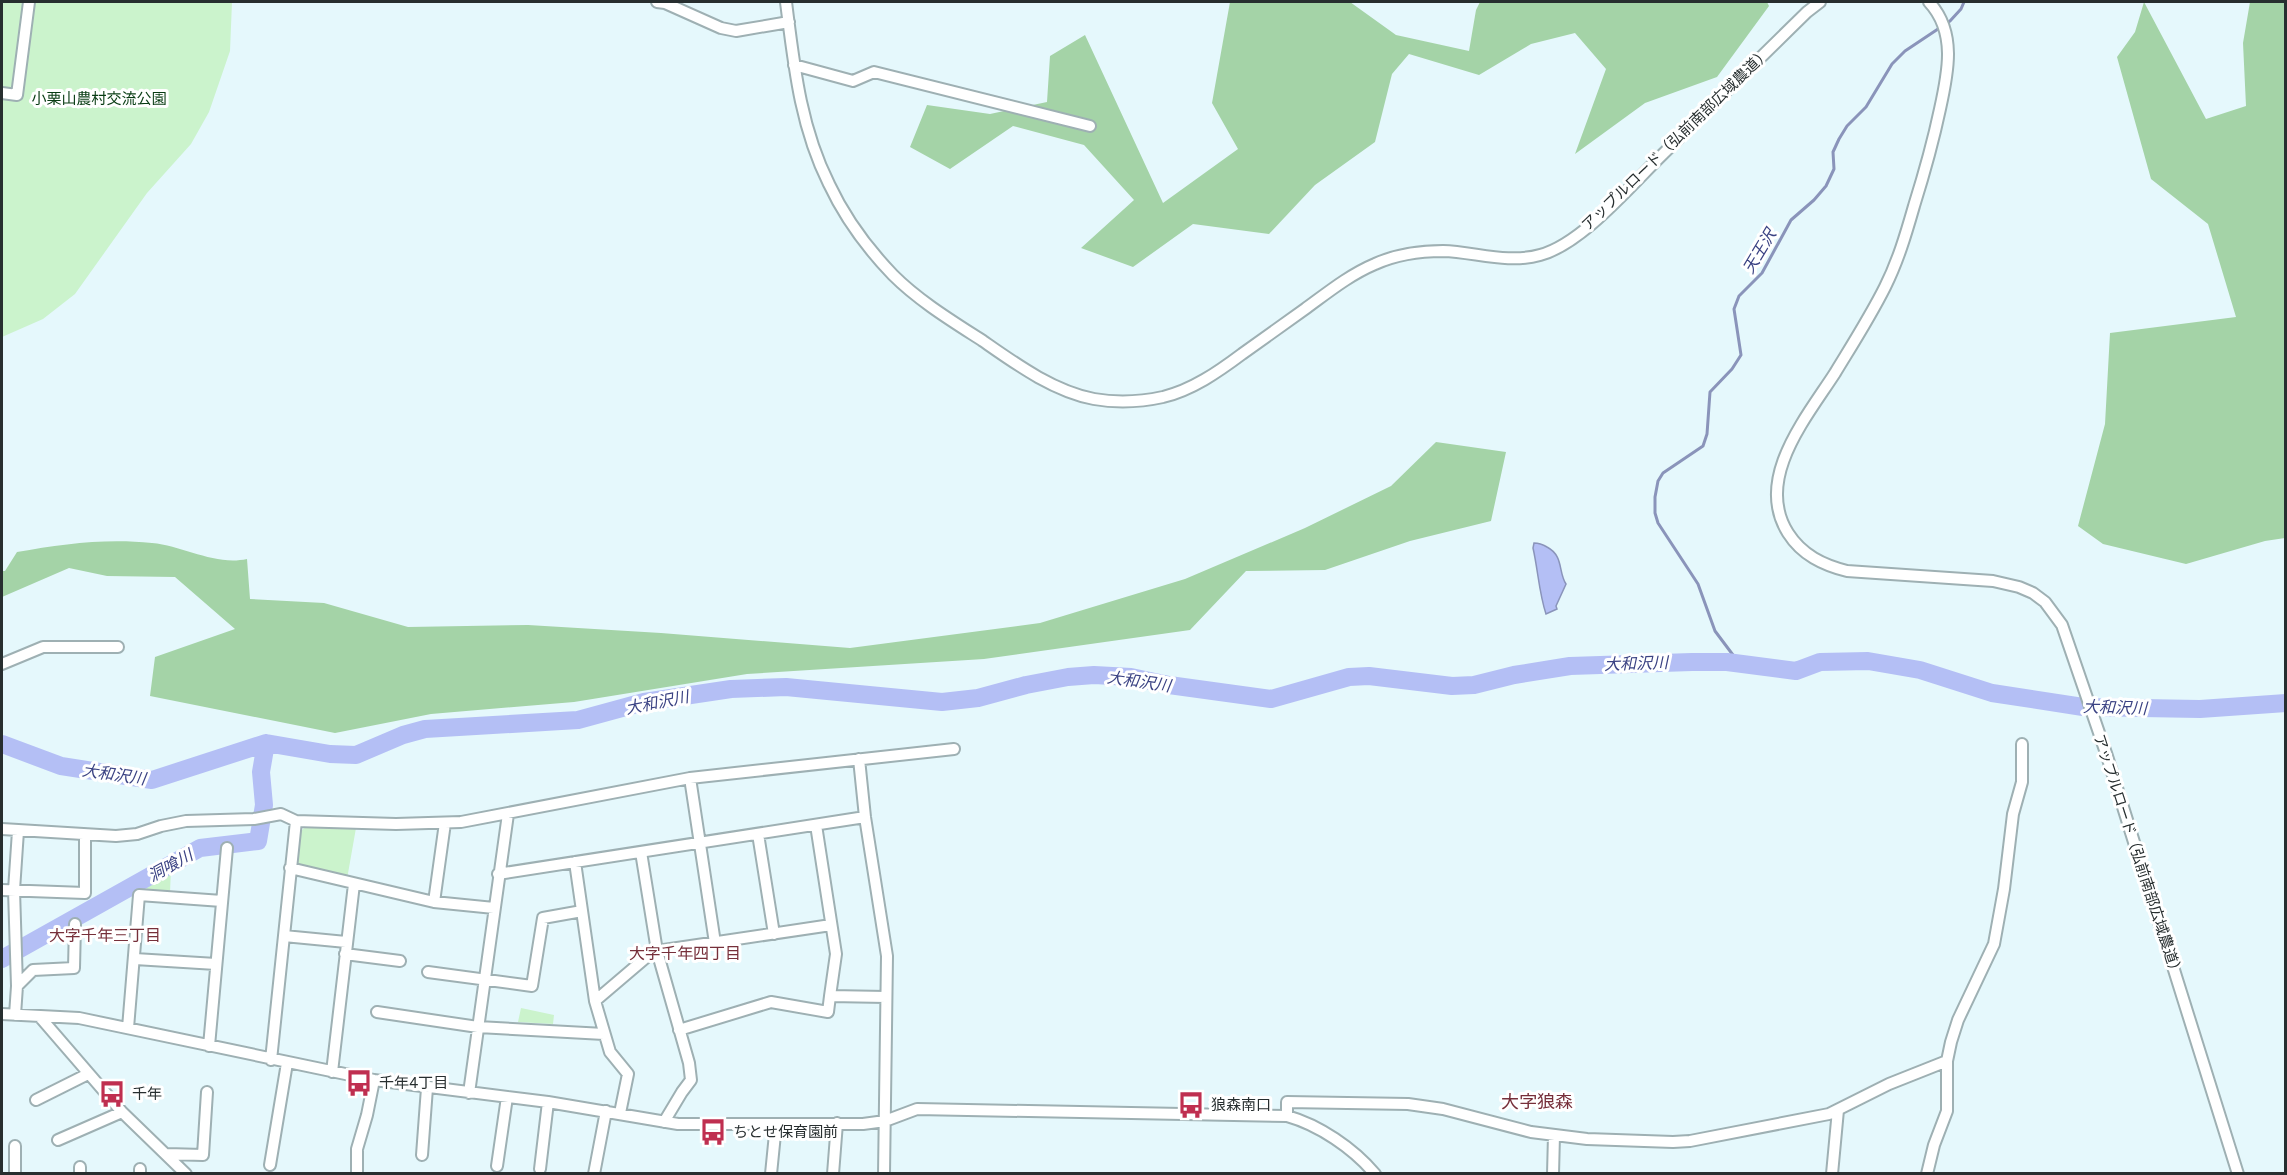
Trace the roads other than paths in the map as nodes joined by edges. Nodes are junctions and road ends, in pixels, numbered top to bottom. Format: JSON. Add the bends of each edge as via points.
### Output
{"nodes":[{"id":1,"x":29,"y":2,"type":"edge"},
{"id":2,"x":657,"y":2,"type":"edge"},
{"id":3,"x":786,"y":2,"type":"edge"},
{"id":4,"x":1820,"y":2,"type":"edge"},
{"id":5,"x":1929,"y":2,"type":"edge"},
{"id":6,"x":789,"y":22,"type":"junction"},
{"id":7,"x":794,"y":65,"type":"junction"},
{"id":8,"x":2,"y":93,"type":"edge"},
{"id":9,"x":1089,"y":126,"type":"dead end"},
{"id":10,"x":118,"y":647,"type":"dead end"},
{"id":11,"x":2,"y":664,"type":"edge"},
{"id":12,"x":2022,"y":744,"type":"dead end"},
{"id":13,"x":954,"y":749,"type":"dead end"},
{"id":14,"x":859,"y":759,"type":"junction"},
{"id":15,"x":690,"y":778,"type":"junction"},
{"id":16,"x":508,"y":814,"type":"junction"},
{"id":17,"x":865,"y":818,"type":"junction"},
{"id":18,"x":296,"y":821,"type":"junction"},
{"id":19,"x":445,"y":823,"type":"junction"},
{"id":20,"x":816,"y":825,"type":"junction"},
{"id":21,"x":2,"y":829,"type":"edge"},
{"id":22,"x":18,"y":831,"type":"junction"},
{"id":23,"x":758,"y":834,"type":"junction"},
{"id":24,"x":85,"y":835,"type":"junction"},
{"id":25,"x":700,"y":843,"type":"junction"},
{"id":26,"x":227,"y":848,"type":"dead end"},
{"id":27,"x":640,"y":852,"type":"junction"},
{"id":28,"x":574,"y":862,"type":"junction"},
{"id":29,"x":290,"y":868,"type":"junction"},
{"id":30,"x":498,"y":874,"type":"junction"},
{"id":31,"x":354,"y":884,"type":"junction"},
{"id":32,"x":2,"y":890,"type":"edge"},
{"id":33,"x":14,"y":890,"type":"junction"},
{"id":34,"x":222,"y":901,"type":"junction"},
{"id":35,"x":434,"y":902,"type":"junction"},
{"id":36,"x":494,"y":908,"type":"junction"},
{"id":37,"x":582,"y":911,"type":"junction"},
{"id":38,"x":75,"y":924,"type":"dead end"},
{"id":39,"x":831,"y":925,"type":"junction"},
{"id":40,"x":774,"y":934,"type":"junction"},
{"id":41,"x":284,"y":936,"type":"junction"},
{"id":42,"x":346,"y":942,"type":"junction"},
{"id":43,"x":715,"y":943,"type":"junction"},
{"id":44,"x":657,"y":951,"type":"junction"},
{"id":45,"x":345,"y":954,"type":"junction"},
{"id":46,"x":135,"y":959,"type":"junction"},
{"id":47,"x":400,"y":961,"type":"dead end"},
{"id":48,"x":216,"y":964,"type":"junction"},
{"id":49,"x":428,"y":972,"type":"dead end"},
{"id":50,"x":485,"y":979,"type":"junction"},
{"id":51,"x":17,"y":986,"type":"junction"},
{"id":52,"x":830,"y":996,"type":"junction"},
{"id":53,"x":886,"y":997,"type":"junction"},
{"id":54,"x":595,"y":1001,"type":"junction"},
{"id":55,"x":377,"y":1012,"type":"dead end"},
{"id":56,"x":2,"y":1014,"type":"edge"},
{"id":57,"x":15,"y":1015,"type":"junction"},
{"id":58,"x":40,"y":1017,"type":"junction"},
{"id":59,"x":478,"y":1027,"type":"junction"},
{"id":60,"x":128,"y":1028,"type":"junction"},
{"id":61,"x":680,"y":1030,"type":"junction"},
{"id":62,"x":604,"y":1034,"type":"junction"},
{"id":63,"x":209,"y":1046,"type":"junction"},
{"id":64,"x":271,"y":1060,"type":"junction"},
{"id":65,"x":1947,"y":1061,"type":"junction"},
{"id":66,"x":287,"y":1063,"type":"junction"},
{"id":67,"x":332,"y":1072,"type":"junction"},
{"id":68,"x":88,"y":1074,"type":"junction"},
{"id":69,"x":374,"y":1080,"type":"junction"},
{"id":70,"x":427,"y":1088,"type":"junction"},
{"id":71,"x":207,"y":1092,"type":"dead end"},
{"id":72,"x":469,"y":1093,"type":"junction"},
{"id":73,"x":507,"y":1097,"type":"junction"},
{"id":74,"x":36,"y":1100,"type":"dead end"},
{"id":75,"x":548,"y":1102,"type":"junction"},
{"id":76,"x":1838,"y":1110,"type":"junction"},
{"id":77,"x":606,"y":1111,"type":"junction"},
{"id":78,"x":122,"y":1112,"type":"junction"},
{"id":79,"x":620,"y":1113,"type":"junction"},
{"id":80,"x":1287,"y":1116,"type":"junction"},
{"id":81,"x":885,"y":1121,"type":"junction"},
{"id":82,"x":664,"y":1122,"type":"junction"},
{"id":83,"x":837,"y":1123,"type":"junction"},
{"id":84,"x":776,"y":1124,"type":"junction"},
{"id":85,"x":1554,"y":1135,"type":"junction"},
{"id":86,"x":58,"y":1140,"type":"dead end"},
{"id":87,"x":15,"y":1146,"type":"dead end"},
{"id":88,"x":167,"y":1154,"type":"junction"},
{"id":89,"x":422,"y":1155,"type":"dead end"},
{"id":90,"x":270,"y":1165,"type":"dead end"},
{"id":91,"x":497,"y":1166,"type":"dead end"},
{"id":92,"x":540,"y":1169,"type":"dead end"},
{"id":93,"x":15,"y":1173,"type":"edge"},
{"id":94,"x":186,"y":1173,"type":"edge"},
{"id":95,"x":357,"y":1173,"type":"edge"},
{"id":96,"x":594,"y":1173,"type":"edge"},
{"id":97,"x":771,"y":1173,"type":"edge"},
{"id":98,"x":833,"y":1173,"type":"edge"},
{"id":99,"x":884,"y":1173,"type":"edge"},
{"id":100,"x":1375,"y":1173,"type":"edge"},
{"id":101,"x":1554,"y":1173,"type":"edge"},
{"id":102,"x":1832,"y":1173,"type":"edge"},
{"id":103,"x":1927,"y":1173,"type":"edge"},
{"id":104,"x":2238,"y":1173,"type":"edge"}],
"edges":[{"from":1,"to":8,"type":"street","via":[[17,95]]},
{"from":2,"to":6,"type":"street","via":[[735,31]]},
{"from":3,"to":6,"type":"street","name":"アップルロード（弘前南部広域農道）"},
{"from":4,"to":7,"type":"street","name":"アップルロード（弘前南部広域農道）","via":[[1596,220],[1563,245],[1540,255],[1514,258],[1443,251],[1377,262],[1342,281],[1202,381],[1164,397],[1137,402],[1091,398],[1041,378],[943,315],[894,275],[856,229],[829,184],[804,122]]},
{"from":5,"to":104,"type":"street","name":"アップルロード（弘前南部広域農道）","via":[[1939,15],[1948,50],[1948,71],[1932,147],[1901,250],[1886,285],[1783,461],[1776,496],[1779,513],[1792,540],[1832,567],[1864,573],[1993,581],[2032,593],[2054,611],[2078,667]]},
{"from":6,"to":7,"type":"street","name":"アップルロード（弘前南部広域農道）"},
{"from":7,"to":9,"type":"street","via":[[853,81],[874,72]]},
{"from":10,"to":11,"type":"street","via":[[43,647]]},
{"from":12,"to":65,"type":"street","via":[[2022,782],[2013,814],[1994,944],[1958,1020]]},
{"from":13,"to":14,"type":"street"},
{"from":14,"to":15,"type":"street"},
{"from":14,"to":17,"type":"street"},
{"from":15,"to":16,"type":"street"},
{"from":15,"to":25,"type":"street"},
{"from":16,"to":19,"type":"street"},
{"from":16,"to":30,"type":"street"},
{"from":17,"to":20,"type":"street"},
{"from":17,"to":53,"type":"street","via":[[887,956]]},
{"from":18,"to":19,"type":"street"},
{"from":18,"to":24,"type":"street","via":[[281,814],[254,819],[186,821],[137,834]]},
{"from":18,"to":29,"type":"street"},
{"from":19,"to":35,"type":"street"},
{"from":20,"to":23,"type":"street"},
{"from":20,"to":39,"type":"street"},
{"from":21,"to":22,"type":"street"},
{"from":22,"to":24,"type":"street"},
{"from":22,"to":33,"type":"street"},
{"from":23,"to":25,"type":"street"},
{"from":23,"to":40,"type":"street"},
{"from":24,"to":33,"type":"street","via":[[85,892]]},
{"from":25,"to":27,"type":"street"},
{"from":25,"to":43,"type":"street"},
{"from":26,"to":34,"type":"street"},
{"from":27,"to":28,"type":"street"},
{"from":27,"to":44,"type":"street"},
{"from":28,"to":30,"type":"street"},
{"from":28,"to":37,"type":"street"},
{"from":29,"to":31,"type":"street"},
{"from":29,"to":41,"type":"street"},
{"from":30,"to":36,"type":"street"},
{"from":31,"to":35,"type":"street"},
{"from":31,"to":42,"type":"street"},
{"from":32,"to":33,"type":"street"},
{"from":33,"to":51,"type":"street"},
{"from":34,"to":46,"type":"street","via":[[140,895]]},
{"from":34,"to":48,"type":"street"},
{"from":35,"to":36,"type":"street"},
{"from":36,"to":50,"type":"street"},
{"from":37,"to":50,"type":"street","via":[[543,918],[532,986]]},
{"from":37,"to":54,"type":"street"},
{"from":38,"to":51,"type":"street","via":[[74,968],[33,970]]},
{"from":39,"to":40,"type":"street"},
{"from":39,"to":52,"type":"street","via":[[836,954]]},
{"from":40,"to":43,"type":"street"},
{"from":41,"to":42,"type":"street"},
{"from":41,"to":64,"type":"street"},
{"from":42,"to":45,"type":"street"},
{"from":43,"to":44,"type":"street"},
{"from":44,"to":54,"type":"street"},
{"from":44,"to":61,"type":"street"},
{"from":45,"to":47,"type":"street"},
{"from":45,"to":67,"type":"street"},
{"from":46,"to":48,"type":"street"},
{"from":46,"to":60,"type":"street"},
{"from":48,"to":63,"type":"street"},
{"from":49,"to":50,"type":"street"},
{"from":50,"to":59,"type":"street"},
{"from":51,"to":57,"type":"street"},
{"from":52,"to":53,"type":"street"},
{"from":52,"to":61,"type":"street","via":[[828,1012],[771,1002]]},
{"from":53,"to":81,"type":"street"},
{"from":54,"to":62,"type":"street"},
{"from":55,"to":59,"type":"street"},
{"from":56,"to":57,"type":"street"},
{"from":57,"to":58,"type":"street"},
{"from":58,"to":60,"type":"street","via":[[79,1018]]},
{"from":58,"to":68,"type":"street"},
{"from":59,"to":62,"type":"street"},
{"from":59,"to":72,"type":"street"},
{"from":60,"to":63,"type":"street"},
{"from":61,"to":82,"type":"street","via":[[691,1080]]},
{"from":62,"to":79,"type":"street","via":[[610,1052],[628,1074]]},
{"from":63,"to":64,"type":"street"},
{"from":64,"to":66,"type":"street"},
{"from":65,"to":76,"type":"street"},
{"from":65,"to":103,"type":"street","via":[[1947,1111]]},
{"from":66,"to":67,"type":"street"},
{"from":66,"to":90,"type":"street"},
{"from":67,"to":69,"type":"street"},
{"from":68,"to":74,"type":"street"},
{"from":68,"to":78,"type":"street"},
{"from":69,"to":70,"type":"street"},
{"from":69,"to":95,"type":"street","via":[[357,1149]]},
{"from":70,"to":72,"type":"street"},
{"from":70,"to":89,"type":"street"},
{"from":71,"to":88,"type":"street","via":[[203,1155]]},
{"from":72,"to":73,"type":"street"},
{"from":73,"to":75,"type":"street"},
{"from":73,"to":91,"type":"street"},
{"from":75,"to":77,"type":"street"},
{"from":75,"to":92,"type":"street"},
{"from":76,"to":85,"type":"street","via":[[1690,1141],[1597,1140]]},
{"from":76,"to":102,"type":"street"},
{"from":77,"to":79,"type":"street"},
{"from":77,"to":96,"type":"street"},
{"from":78,"to":86,"type":"street"},
{"from":78,"to":88,"type":"street"},
{"from":79,"to":82,"type":"street"},
{"from":80,"to":81,"type":"street","via":[[917,1108]]},
{"from":80,"to":85,"type":"street","via":[[1287,1102],[1408,1104]]},
{"from":80,"to":100,"type":"street","via":[[1340,1143]]},
{"from":81,"to":83,"type":"street"},
{"from":81,"to":99,"type":"street"},
{"from":82,"to":84,"type":"street","via":[[689,1126]]},
{"from":83,"to":84,"type":"street"},
{"from":83,"to":98,"type":"street"},
{"from":84,"to":97,"type":"street"},
{"from":85,"to":101,"type":"street"},
{"from":87,"to":93,"type":"street"},
{"from":88,"to":94,"type":"street"}]}
